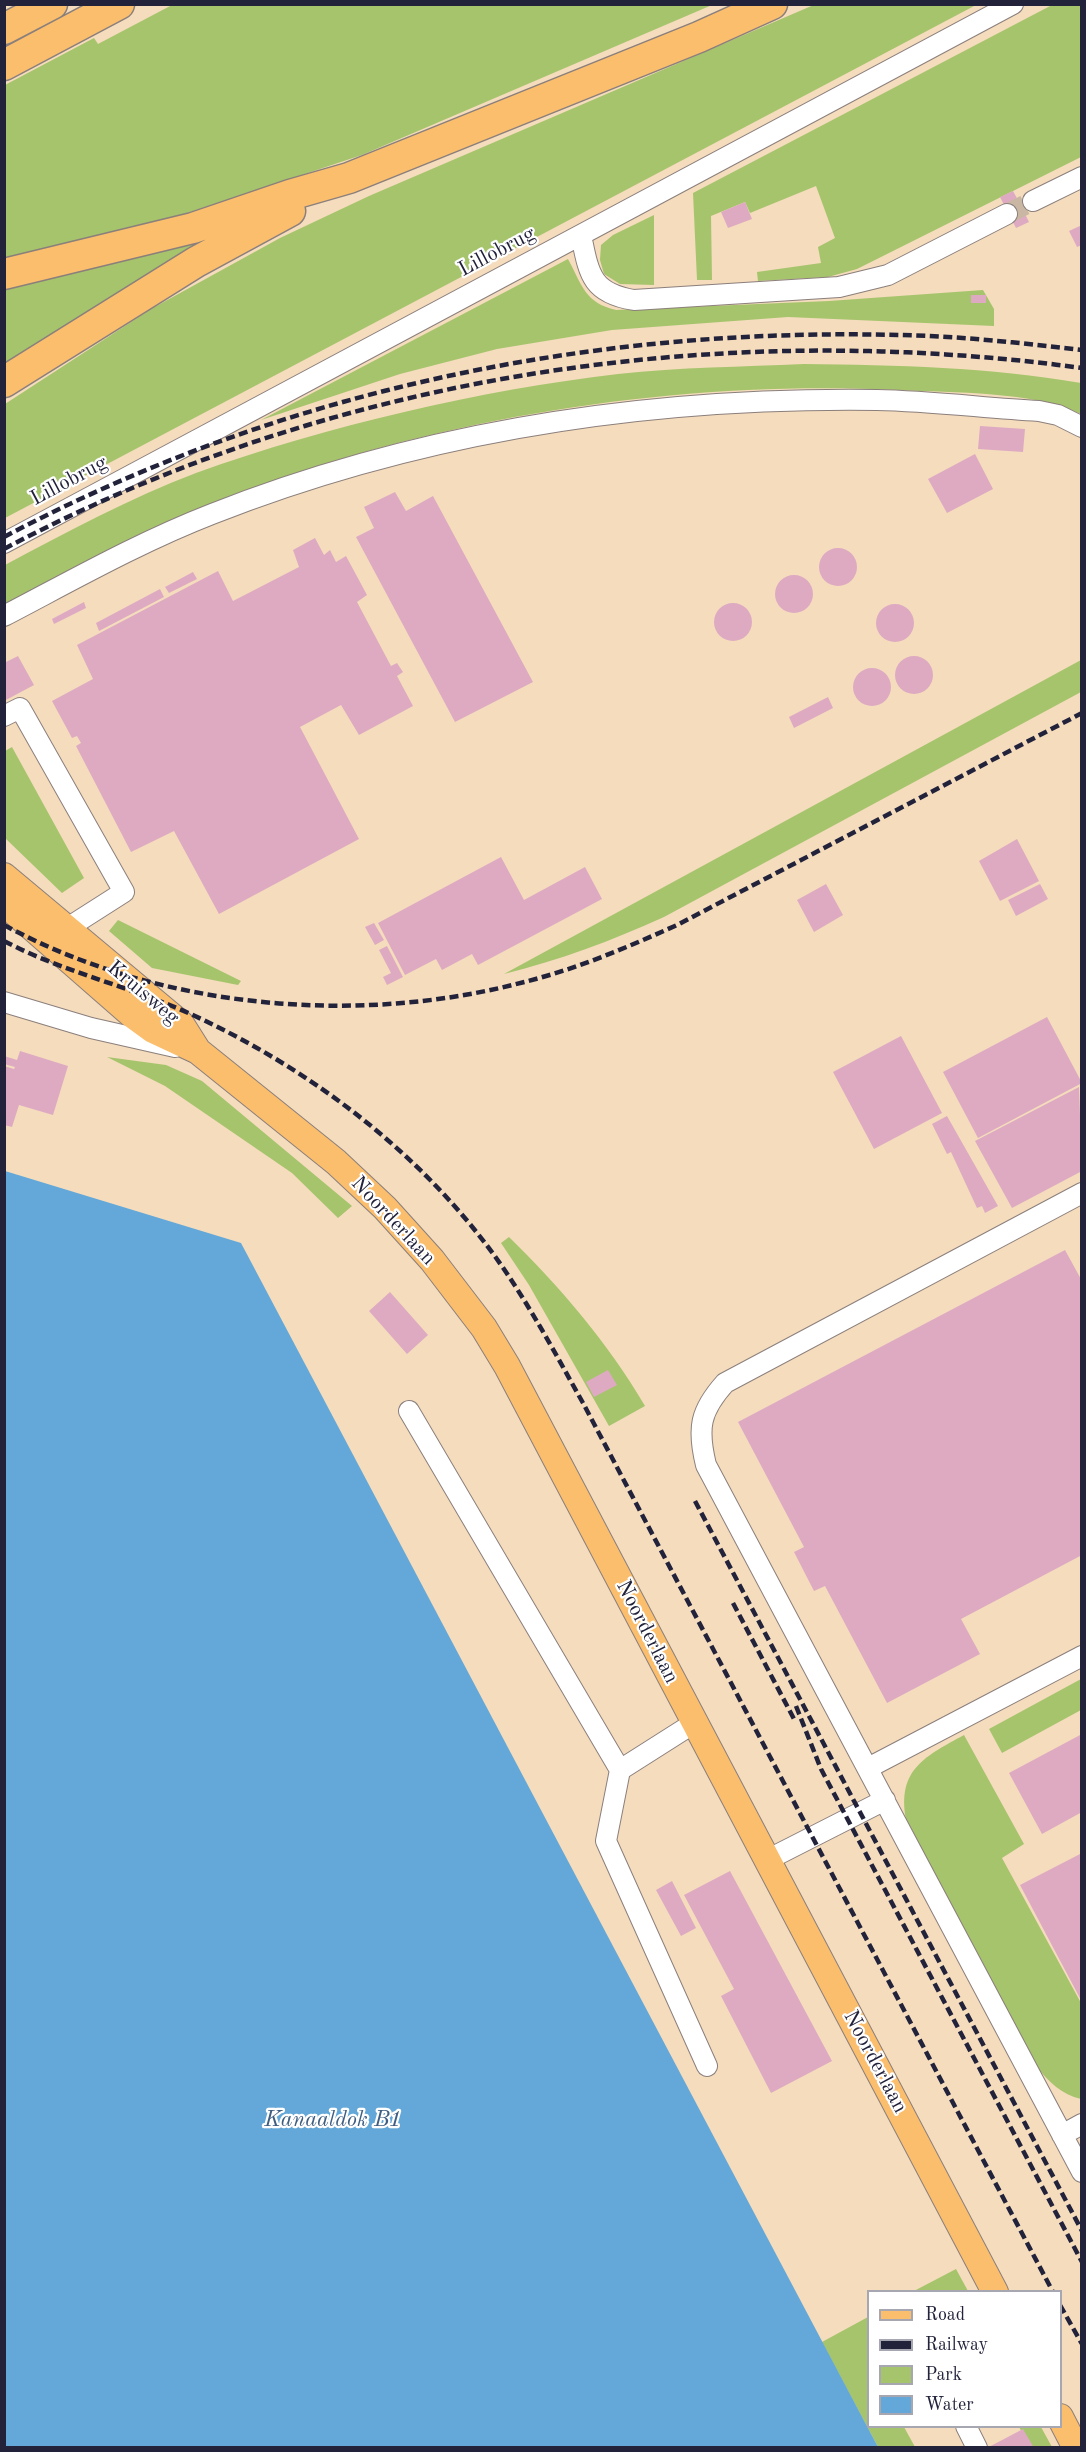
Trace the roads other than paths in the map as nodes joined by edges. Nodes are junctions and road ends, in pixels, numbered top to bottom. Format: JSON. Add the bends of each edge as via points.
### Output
{"nodes":[{"id":1,"x":52,"y":4,"type":"edge"},
{"id":2,"x":119,"y":4,"type":"edge"},
{"id":3,"x":772,"y":4,"type":"edge"},
{"id":4,"x":1013,"y":4,"type":"edge"},
{"id":5,"x":4,"y":30,"type":"edge"},
{"id":6,"x":4,"y":65,"type":"edge"},
{"id":7,"x":1082,"y":177,"type":"edge"},
{"id":8,"x":349,"y":178,"type":"junction"},
{"id":9,"x":1033,"y":201,"type":"tunnel mouth"},
{"id":10,"x":1007,"y":214,"type":"tunnel mouth"},
{"id":11,"x":581,"y":236,"type":"junction"},
{"id":12,"x":4,"y":274,"type":"edge"},
{"id":13,"x":4,"y":382,"type":"edge"},
{"id":14,"x":1082,"y":427,"type":"edge"},
{"id":15,"x":4,"y":543,"type":"edge"},
{"id":16,"x":4,"y":616,"type":"edge"},
{"id":17,"x":4,"y":716,"type":"edge"},
{"id":18,"x":4,"y":876,"type":"edge"},
{"id":19,"x":4,"y":903,"type":"edge"},
{"id":20,"x":66,"y":929,"type":"junction"},
{"id":21,"x":4,"y":1002,"type":"edge"},
{"id":22,"x":198,"y":1051,"type":"junction"},
{"id":23,"x":1082,"y":1193,"type":"edge"},
{"id":24,"x":409,"y":1412,"type":"dead end"},
{"id":25,"x":1082,"y":1656,"type":"edge"},
{"id":26,"x":694,"y":1723,"type":"junction"},
{"id":27,"x":868,"y":1768,"type":"junction"},
{"id":28,"x":620,"y":1770,"type":"junction"},
{"id":29,"x":885,"y":1800,"type":"junction"},
{"id":30,"x":767,"y":1860,"type":"junction"},
{"id":31,"x":707,"y":2066,"type":"dead end"},
{"id":32,"x":1082,"y":2124,"type":"edge"},
{"id":33,"x":1062,"y":2135,"type":"junction"},
{"id":34,"x":1082,"y":2172,"type":"edge"},
{"id":35,"x":994,"y":2290,"type":"edge"},
{"id":36,"x":1062,"y":2421,"type":"edge"},
{"id":37,"x":967,"y":2428,"type":"edge"},
{"id":38,"x":977,"y":2448,"type":"edge"},
{"id":39,"x":1076,"y":2448,"type":"edge"}],
"edges":[{"from":1,"to":5,"type":"highway"},
{"from":2,"to":6,"type":"highway"},
{"from":3,"to":8,"type":"highway","via":[[688,42]]},
{"from":4,"to":11,"type":"street","name":"Lillobrug"},
{"from":7,"to":9,"type":"street"},
{"from":8,"to":12,"type":"highway","via":[[193,228]]},
{"from":8,"to":13,"type":"highway","via":[[196,262]]},
{"from":10,"to":11,"type":"street","via":[[867,282],[634,300],[614,296],[596,284]]},
{"from":11,"to":15,"type":"street","name":"Lillobrug"},
{"from":14,"to":16,"type":"street","via":[[1039,411],[880,400],[711,403],[562,420],[350,466],[275,491],[146,542]]},
{"from":17,"to":20,"type":"street","via":[[20,708],[124,892]]},
{"from":18,"to":20,"type":"main road","name":"Kruisweg"},
{"from":19,"to":22,"type":"main road","name":"Kruisweg","via":[[153,1030]]},
{"from":20,"to":22,"type":"main road","name":"Kruisweg","via":[[181,1023]]},
{"from":21,"to":22,"type":"street","via":[[91,1028]]},
{"from":22,"to":26,"type":"main road","name":"Noorderlaan","via":[[336,1162],[386,1208],[484,1328]]},
{"from":23,"to":27,"type":"street","via":[[725,1383],[702,1417],[700,1440],[706,1465]]},
{"from":24,"to":28,"type":"street"},
{"from":25,"to":27,"type":"street"},
{"from":26,"to":28,"type":"street"},
{"from":26,"to":30,"type":"main road","name":"Noorderlaan"},
{"from":27,"to":29,"type":"street"},
{"from":28,"to":31,"type":"street","via":[[606,1840]]},
{"from":29,"to":30,"type":"street"},
{"from":29,"to":33,"type":"street"},
{"from":30,"to":35,"type":"main road","name":"Noorderlaan"},
{"from":32,"to":33,"type":"street"},
{"from":33,"to":34,"type":"street"},
{"from":36,"to":39,"type":"main road"},
{"from":37,"to":38,"type":"street"}]}
